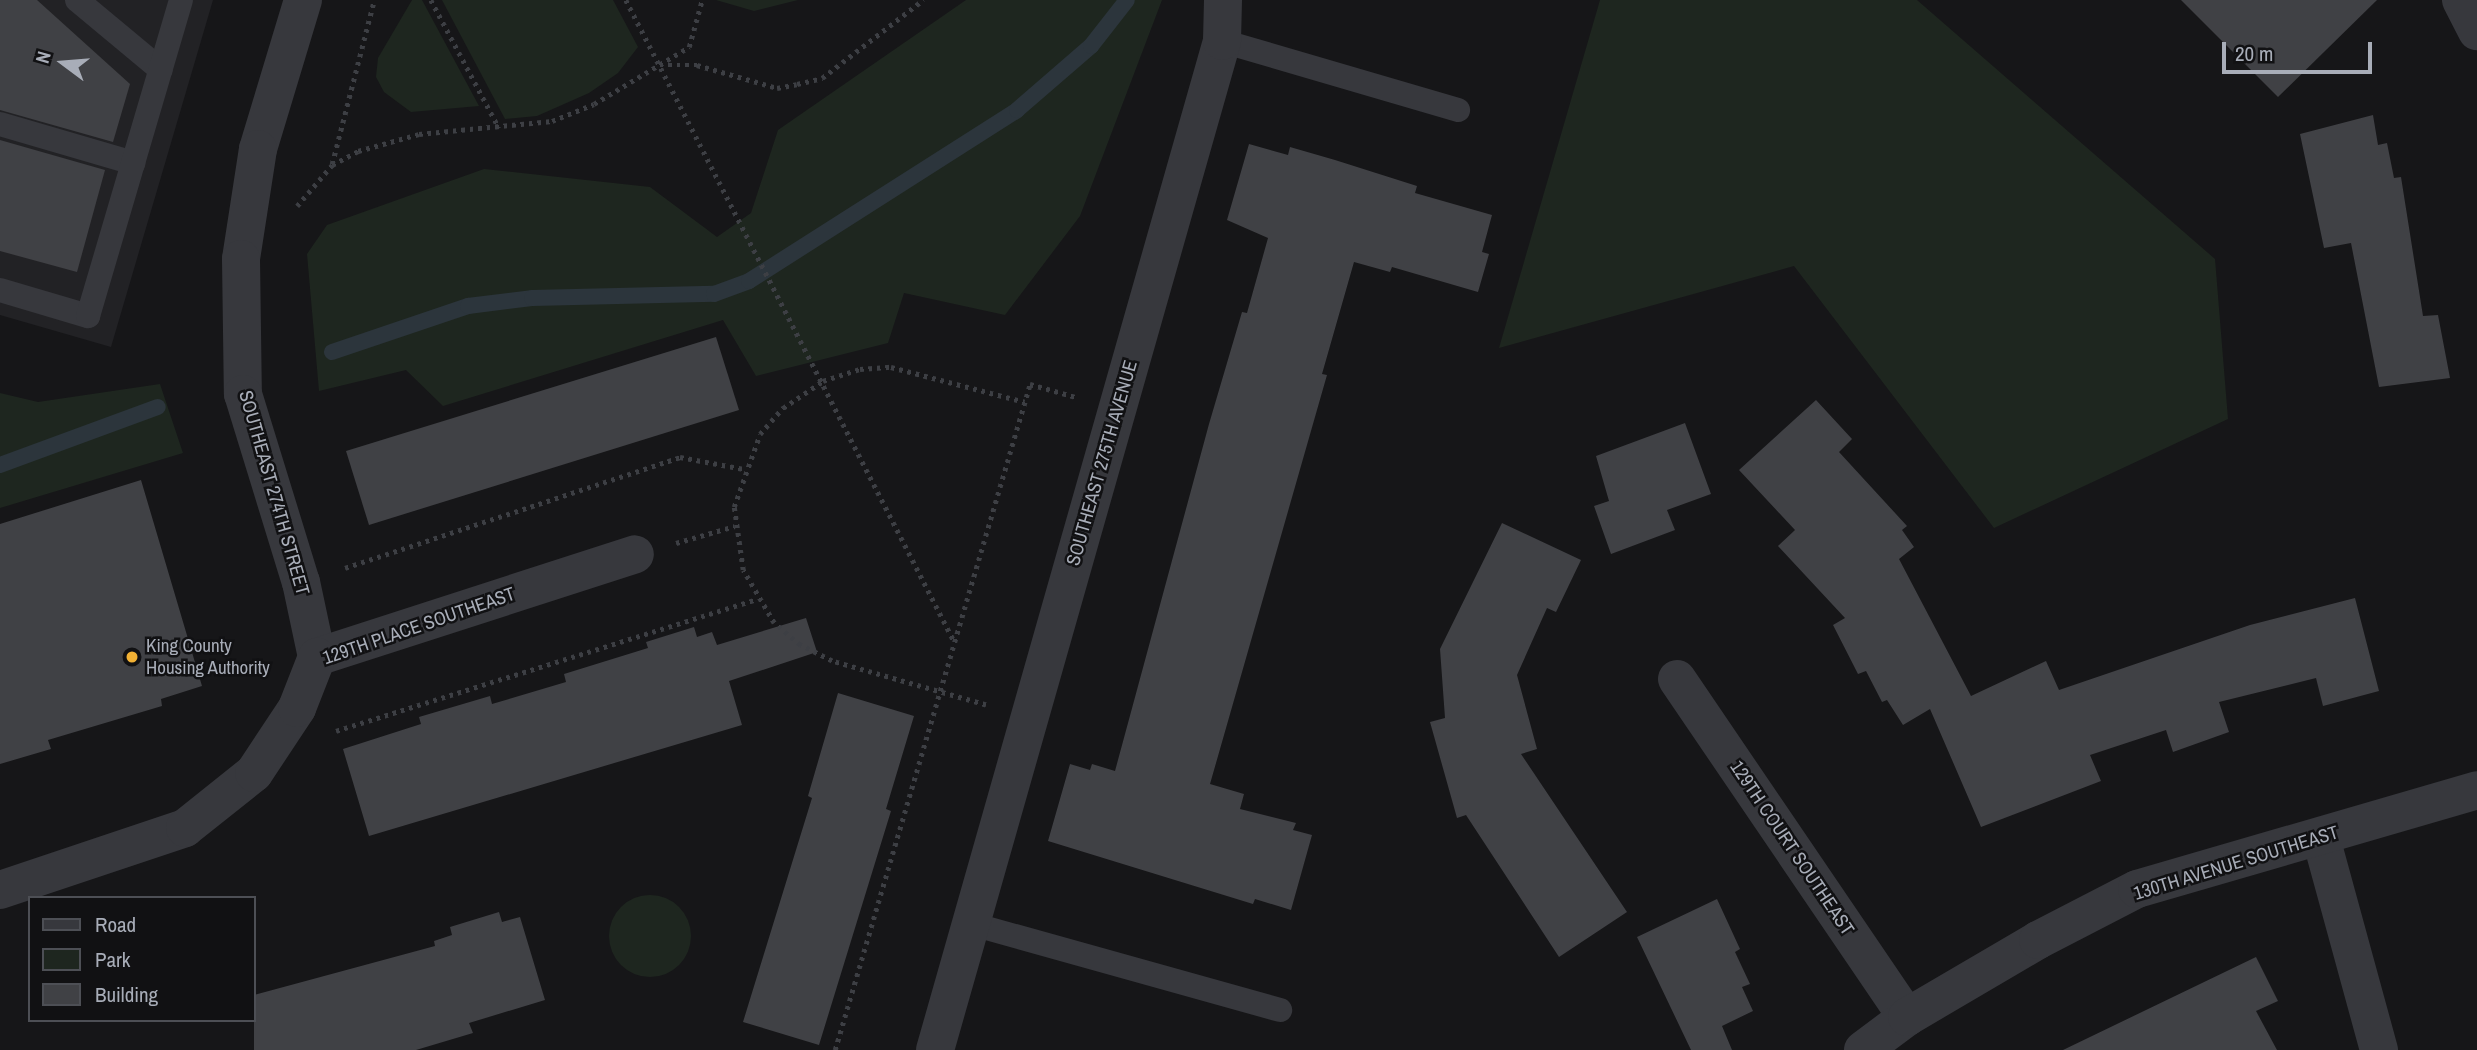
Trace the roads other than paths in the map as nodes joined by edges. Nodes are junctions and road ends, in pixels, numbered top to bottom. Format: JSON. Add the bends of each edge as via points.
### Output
{"nodes":[{"id":1,"x":77,"y":0,"type":"edge"},
{"id":2,"x":181,"y":0,"type":"edge"},
{"id":3,"x":303,"y":0,"type":"edge"},
{"id":4,"x":1223,"y":0,"type":"edge"},
{"id":5,"x":2461,"y":0,"type":"edge"},
{"id":6,"x":2477,"y":31,"type":"edge"},
{"id":7,"x":1222,"y":41,"type":"junction"},
{"id":8,"x":160,"y":70,"type":"junction"},
{"id":9,"x":1458,"y":110,"type":"dead end"},
{"id":10,"x":0,"y":124,"type":"edge"},
{"id":11,"x":133,"y":163,"type":"junction"},
{"id":12,"x":0,"y":290,"type":"edge"},
{"id":13,"x":635,"y":554,"type":"road end"},
{"id":14,"x":317,"y":657,"type":"junction"},
{"id":15,"x":1677,"y":679,"type":"dead end"},
{"id":16,"x":2477,"y":790,"type":"edge"},
{"id":17,"x":2321,"y":838,"type":"junction"},
{"id":18,"x":0,"y":890,"type":"edge"},
{"id":19,"x":972,"y":924,"type":"junction"},
{"id":20,"x":1280,"y":1010,"type":"dead end"},
{"id":21,"x":1907,"y":1017,"type":"junction"},
{"id":22,"x":934,"y":1050,"type":"edge"},
{"id":23,"x":1863,"y":1050,"type":"edge"},
{"id":24,"x":2379,"y":1050,"type":"edge"}],
"edges":[{"from":1,"to":8,"type":"lane"},
{"from":2,"to":8,"type":"lane"},
{"from":3,"to":14,"type":"street","name":"SOUTHEAST 274TH STREET","via":[[258,149],[241,259],[243,394],[301,582]]},
{"from":4,"to":7,"type":"street","name":"SOUTHEAST 275TH AVENUE"},
{"from":5,"to":6,"type":"street"},
{"from":7,"to":9,"type":"lane"},
{"from":7,"to":19,"type":"street","name":"SOUTHEAST 275TH AVENUE"},
{"from":8,"to":11,"type":"lane"},
{"from":10,"to":11,"type":"lane"},
{"from":11,"to":12,"type":"lane","via":[[88,316]]},
{"from":13,"to":14,"type":"street","name":"129TH PLACE SOUTHEAST"},
{"from":14,"to":18,"type":"street","name":"129TH PLACE SOUTHEAST","via":[[297,708],[254,773],[185,828]]},
{"from":15,"to":21,"type":"street","name":"129TH COURT SOUTHEAST"},
{"from":16,"to":17,"type":"street","name":"130TH AVENUE SOUTHEAST"},
{"from":17,"to":21,"type":"street","name":"130TH AVENUE SOUTHEAST","via":[[2137,889],[2038,940]]},
{"from":17,"to":24,"type":"street"},
{"from":19,"to":20,"type":"lane"},
{"from":19,"to":22,"type":"street","name":"SOUTHEAST 275TH AVENUE"},
{"from":21,"to":23,"type":"street","name":"130TH AVENUE SOUTHEAST"}]}
